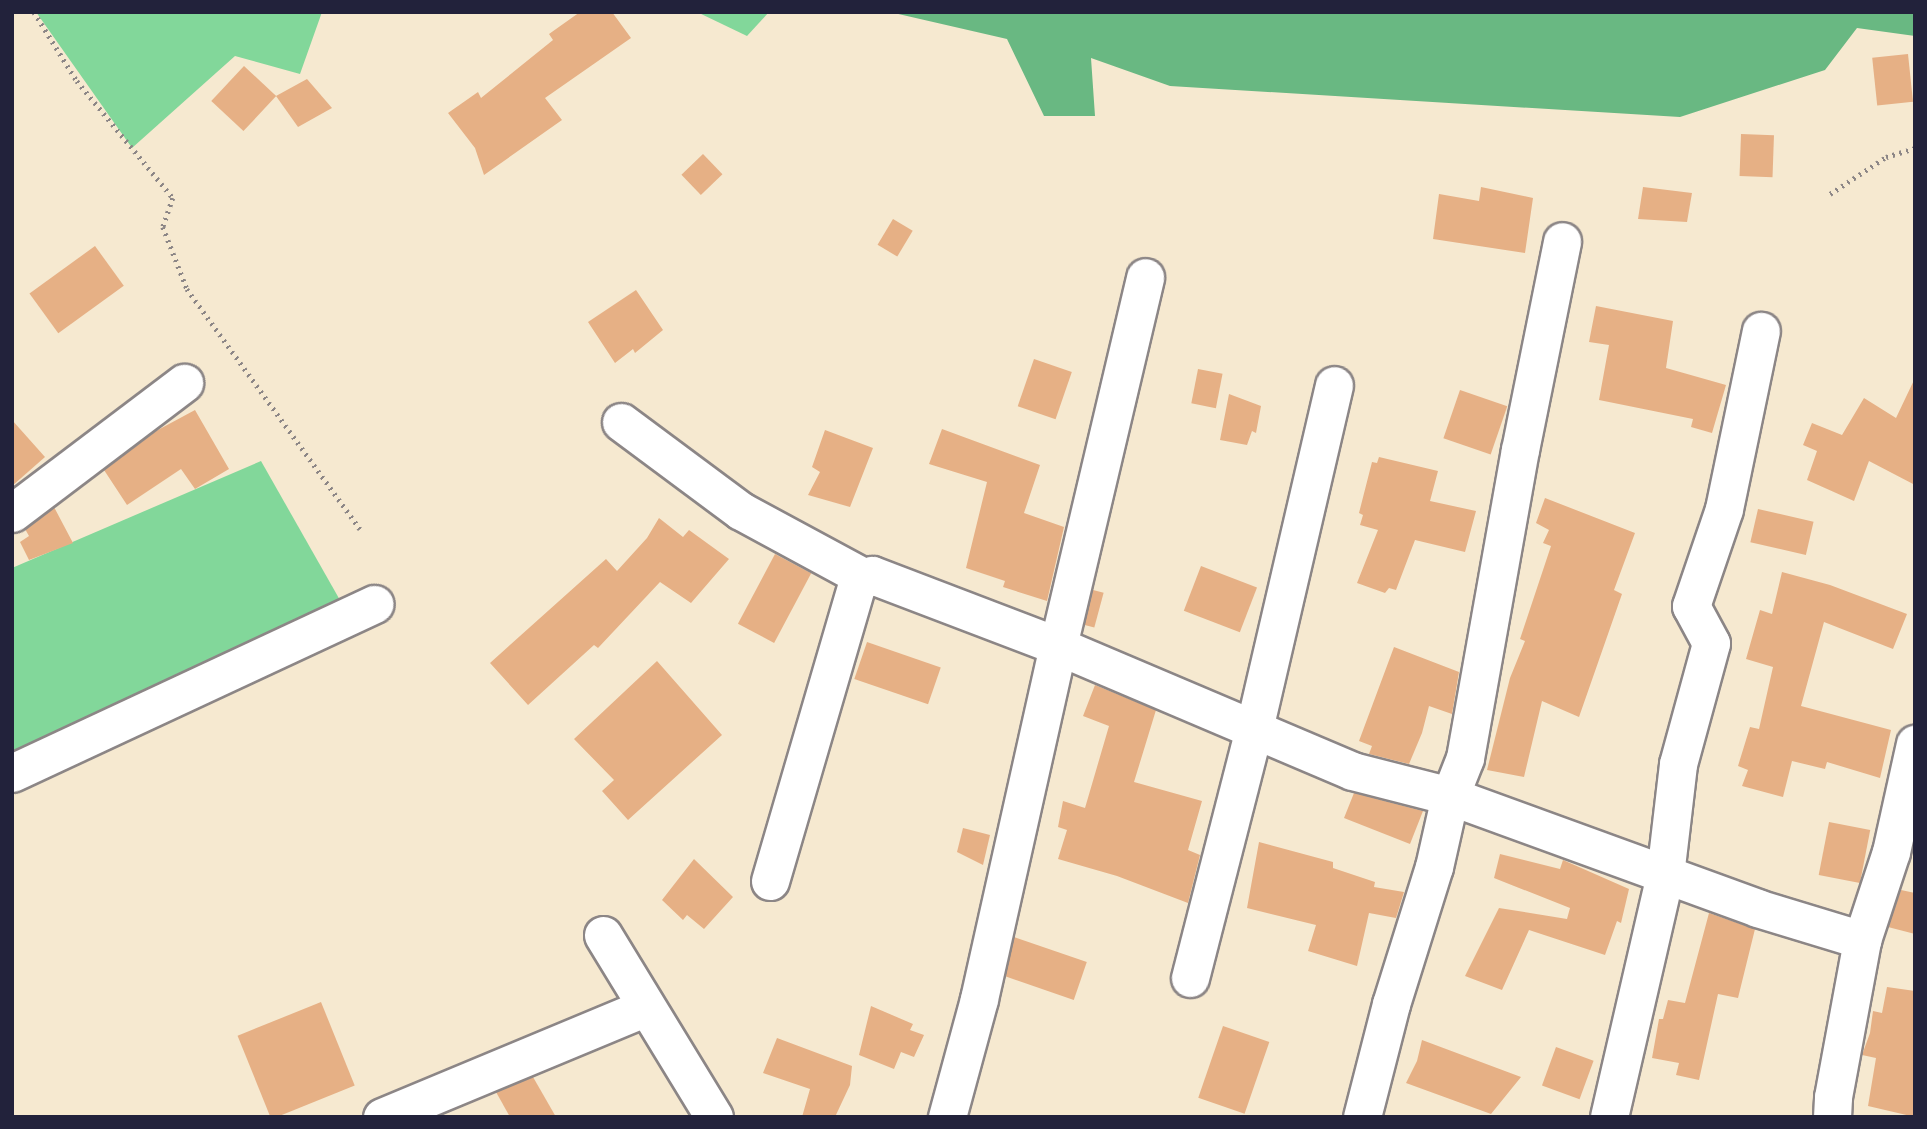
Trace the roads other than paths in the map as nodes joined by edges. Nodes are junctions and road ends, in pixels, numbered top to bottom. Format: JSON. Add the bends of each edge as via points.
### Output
{"nodes":[{"id":1,"x":1562,"y":241,"type":"dead end"},
{"id":2,"x":1145,"y":277,"type":"dead end"},
{"id":3,"x":1761,"y":331,"type":"dead end"},
{"id":4,"x":184,"y":383,"type":"dead end"},
{"id":5,"x":1334,"y":385,"type":"dead end"},
{"id":6,"x":621,"y":422,"type":"dead end"},
{"id":7,"x":12,"y":513,"type":"edge"},
{"id":8,"x":863,"y":577,"type":"junction"},
{"id":9,"x":374,"y":604,"type":"dead end"},
{"id":10,"x":1058,"y":646,"type":"junction"},
{"id":11,"x":1254,"y":729,"type":"junction"},
{"id":12,"x":1915,"y":744,"type":"edge"},
{"id":13,"x":12,"y":773,"type":"edge"},
{"id":14,"x":1911,"y":783,"type":"edge"},
{"id":15,"x":1450,"y":796,"type":"junction"},
{"id":16,"x":1665,"y":875,"type":"junction"},
{"id":17,"x":770,"y":881,"type":"dead end"},
{"id":18,"x":603,"y":934,"type":"dead end"},
{"id":19,"x":1862,"y":940,"type":"junction"},
{"id":20,"x":1190,"y":978,"type":"dead end"},
{"id":21,"x":646,"y":1007,"type":"junction"},
{"id":22,"x":951,"y":1103,"type":"edge"},
{"id":23,"x":382,"y":1117,"type":"edge"},
{"id":24,"x":714,"y":1117,"type":"edge"},
{"id":25,"x":980,"y":1117,"type":"edge"},
{"id":26,"x":1362,"y":1117,"type":"edge"},
{"id":27,"x":1609,"y":1117,"type":"edge"},
{"id":28,"x":1832,"y":1117,"type":"edge"}],
"edges":[{"from":1,"to":15,"type":"street","via":[[1467,746]]},
{"from":2,"to":10,"type":"street"},
{"from":3,"to":16,"type":"street","via":[[1724,509],[1691,606],[1711,643],[1678,764]]},
{"from":4,"to":7,"type":"street"},
{"from":5,"to":11,"type":"street"},
{"from":6,"to":8,"type":"street","via":[[741,511]]},
{"from":8,"to":10,"type":"street","via":[[872,575]]},
{"from":8,"to":17,"type":"street","via":[[857,583]]},
{"from":9,"to":13,"type":"street"},
{"from":10,"to":11,"type":"street"},
{"from":10,"to":22,"type":"street","via":[[979,999]]},
{"from":11,"to":15,"type":"street","via":[[1352,771]]},
{"from":11,"to":20,"type":"street"},
{"from":12,"to":14,"type":"street"},
{"from":14,"to":19,"type":"street"},
{"from":15,"to":16,"type":"street"},
{"from":15,"to":26,"type":"street"},
{"from":16,"to":19,"type":"street"},
{"from":16,"to":27,"type":"street"},
{"from":18,"to":21,"type":"street"},
{"from":19,"to":28,"type":"street"},
{"from":21,"to":23,"type":"street"},
{"from":21,"to":24,"type":"street"},
{"from":22,"to":25,"type":"street"}]}
